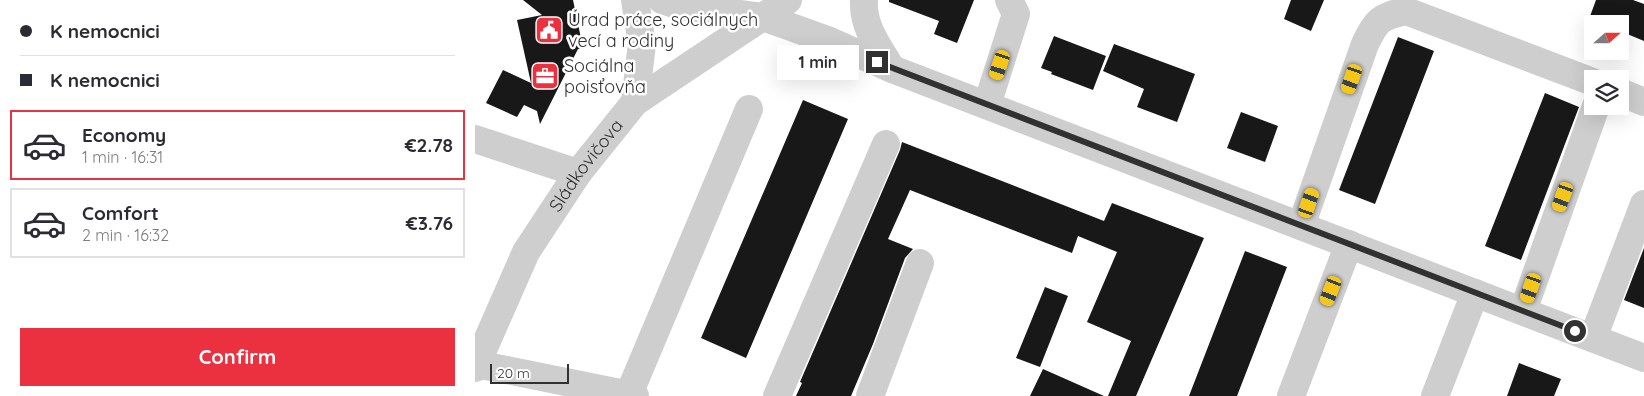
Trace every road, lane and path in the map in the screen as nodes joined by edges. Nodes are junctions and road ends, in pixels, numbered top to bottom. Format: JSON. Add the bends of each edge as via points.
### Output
{"nodes":[{"id":1,"x":635,"y":0,"type":"edge"},
{"id":2,"x":662,"y":0,"type":"edge"},
{"id":3,"x":788,"y":0,"type":"edge"},
{"id":4,"x":864,"y":0,"type":"edge"},
{"id":5,"x":1009,"y":0,"type":"edge"},
{"id":6,"x":763,"y":17,"type":"junction"},
{"id":7,"x":893,"y":69,"type":"junction"},
{"id":8,"x":1584,"y":79,"type":"edge"},
{"id":9,"x":1629,"y":96,"type":"edge"},
{"id":10,"x":635,"y":102,"type":"junction"},
{"id":11,"x":1644,"y":102,"type":"edge"},
{"id":12,"x":987,"y":105,"type":"junction"},
{"id":13,"x":749,"y":109,"type":"dead end"},
{"id":14,"x":1593,"y":115,"type":"edge"},
{"id":15,"x":475,"y":139,"type":"edge"},
{"id":16,"x":886,"y":144,"type":"dead end"},
{"id":17,"x":578,"y":173,"type":"junction"},
{"id":18,"x":1644,"y":204,"type":"edge"},
{"id":19,"x":1301,"y":226,"type":"junction"},
{"id":20,"x":1349,"y":244,"type":"junction"},
{"id":21,"x":920,"y":263,"type":"dead end"},
{"id":22,"x":1475,"y":293,"type":"junction"},
{"id":23,"x":1523,"y":311,"type":"junction"},
{"id":24,"x":1593,"y":338,"type":"junction"},
{"id":25,"x":1644,"y":358,"type":"edge"},
{"id":26,"x":476,"y":366,"type":"edge"},
{"id":27,"x":632,"y":395,"type":"edge"},
{"id":28,"x":777,"y":396,"type":"edge"},
{"id":29,"x":870,"y":396,"type":"edge"},
{"id":30,"x":1291,"y":396,"type":"edge"},
{"id":31,"x":1435,"y":396,"type":"edge"}],
"edges":[{"from":1,"to":10,"type":"street","via":[[642,44]]},
{"from":2,"to":6,"type":"street","via":[[681,6]]},
{"from":3,"to":6,"type":"street","name":"Sládkovičova"},
{"from":4,"to":7,"type":"street","via":[[873,39]]},
{"from":5,"to":12,"type":"street","via":[[1016,14]]},
{"from":6,"to":7,"type":"street","via":[[830,41]]},
{"from":6,"to":10,"type":"street","name":"Sládkovičova"},
{"from":7,"to":12,"type":"street"},
{"from":8,"to":19,"type":"street","via":[[1406,11],[1391,14],[1376,23],[1365,44]]},
{"from":9,"to":11,"type":"street"},
{"from":10,"to":17,"type":"street","name":"Sládkovičova"},
{"from":12,"to":19,"type":"street"},
{"from":13,"to":27,"type":"street"},
{"from":14,"to":23,"type":"street"},
{"from":15,"to":17,"type":"street"},
{"from":16,"to":28,"type":"street"},
{"from":17,"to":26,"type":"street","name":"Sládkovičova","via":[[526,252]]},
{"from":18,"to":24,"type":"street"},
{"from":19,"to":20,"type":"street"},
{"from":20,"to":22,"type":"street"},
{"from":20,"to":30,"type":"street"},
{"from":21,"to":29,"type":"street"},
{"from":22,"to":23,"type":"street"},
{"from":22,"to":31,"type":"street"},
{"from":23,"to":24,"type":"street"},
{"from":24,"to":25,"type":"street"},
{"from":26,"to":27,"type":"street"}]}
